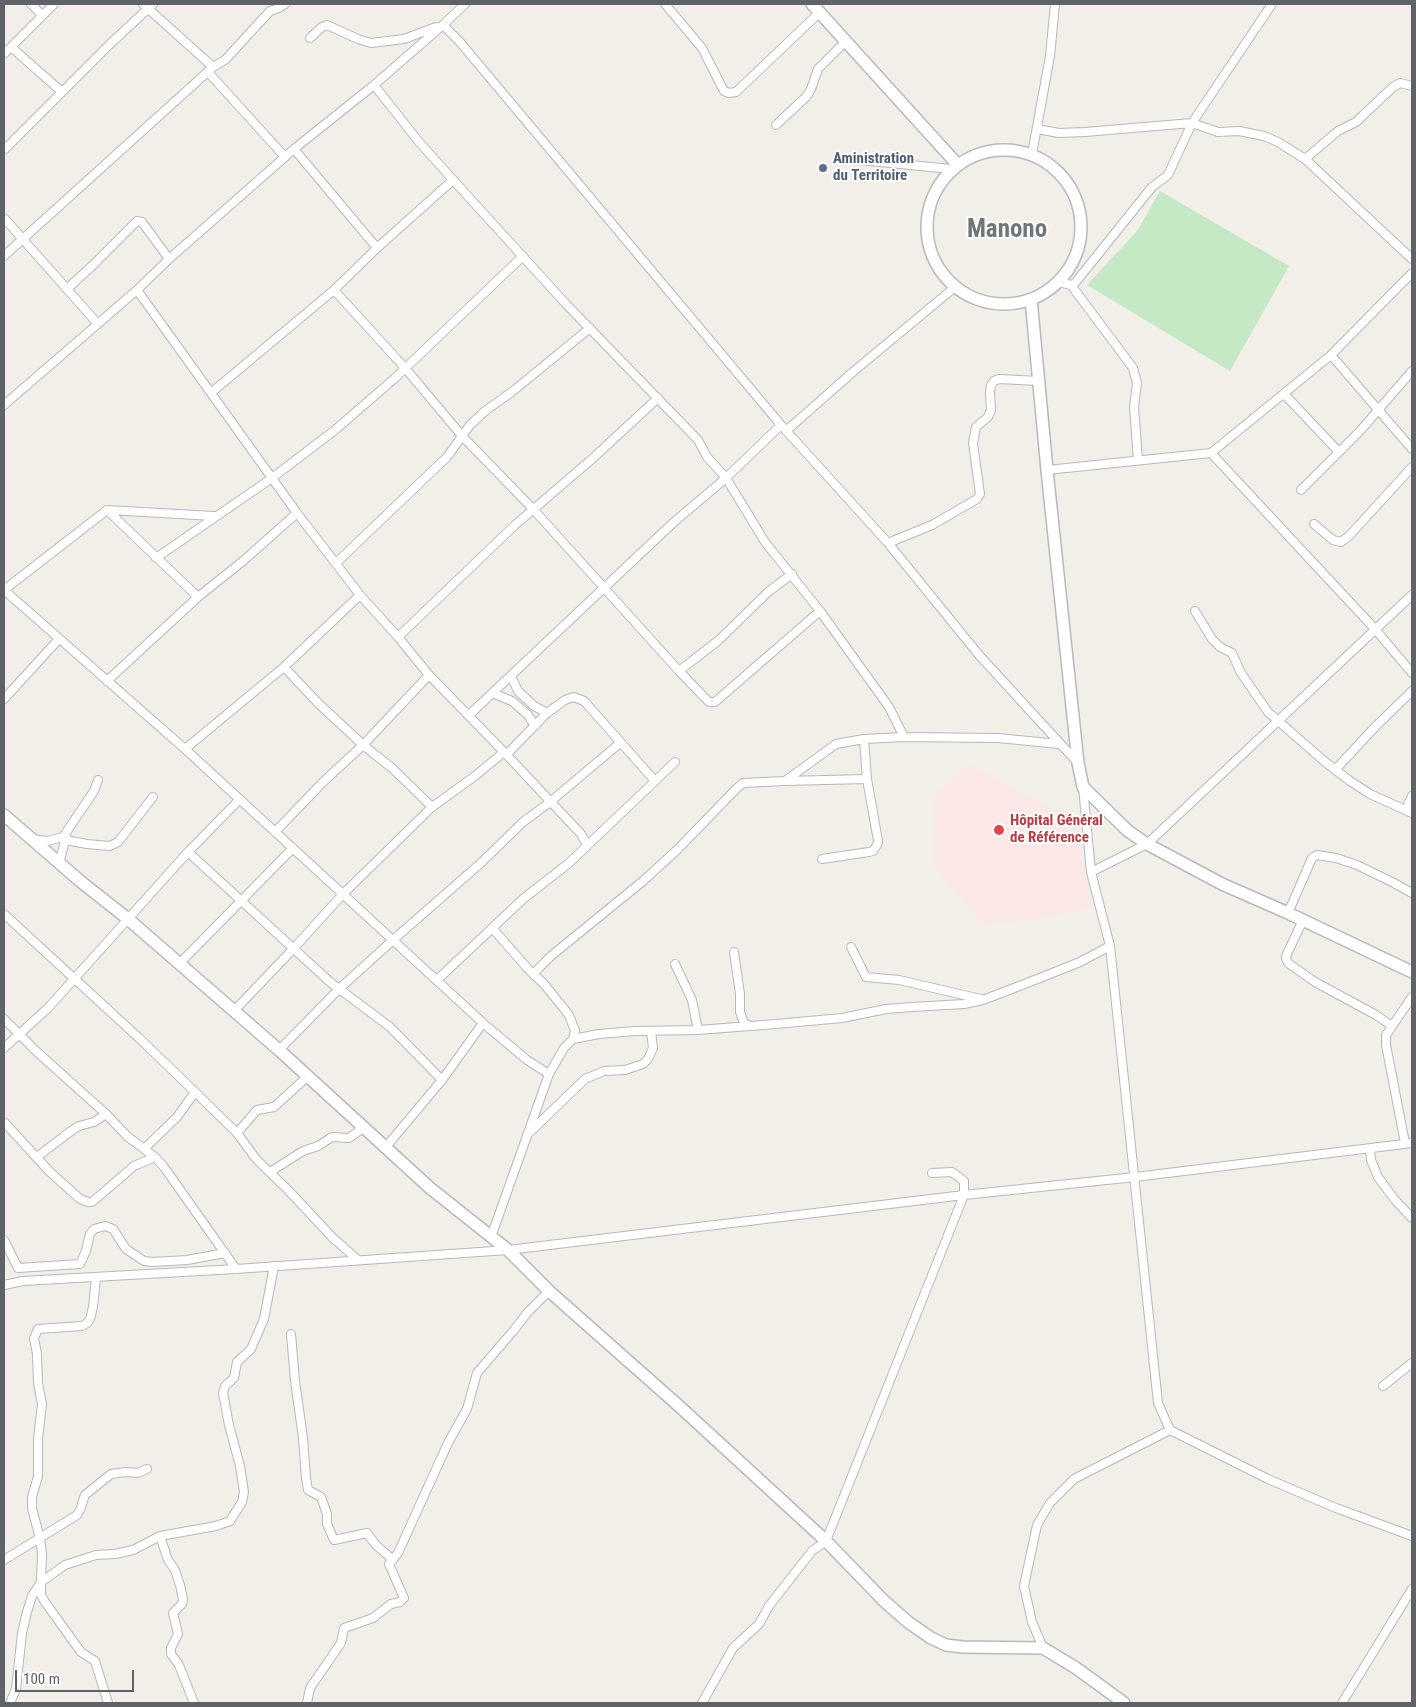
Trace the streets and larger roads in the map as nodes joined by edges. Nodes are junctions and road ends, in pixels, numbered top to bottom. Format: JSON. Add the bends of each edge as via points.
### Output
{"nodes":[{"id":1,"x":31,"y":4,"type":"edge"},
{"id":2,"x":54,"y":4,"type":"edge"},
{"id":3,"x":285,"y":4,"type":"edge"},
{"id":4,"x":465,"y":4,"type":"edge"},
{"id":5,"x":665,"y":4,"type":"edge"},
{"id":6,"x":1055,"y":4,"type":"edge"},
{"id":7,"x":1272,"y":4,"type":"edge"},
{"id":8,"x":148,"y":5,"type":"edge"},
{"id":9,"x":816,"y":8,"type":"edge"},
{"id":10,"x":42,"y":15,"type":"junction"},
{"id":11,"x":443,"y":25,"type":"junction"},
{"id":12,"x":310,"y":38,"type":"dead end"},
{"id":13,"x":846,"y":41,"type":"junction"},
{"id":14,"x":11,"y":47,"type":"junction"},
{"id":15,"x":4,"y":54,"type":"edge"},
{"id":16,"x":211,"y":69,"type":"junction"},
{"id":17,"x":374,"y":84,"type":"junction"},
{"id":18,"x":1412,"y":86,"type":"edge"},
{"id":19,"x":62,"y":92,"type":"junction"},
{"id":20,"x":1192,"y":123,"type":"junction"},
{"id":21,"x":776,"y":125,"type":"dead end"},
{"id":22,"x":1037,"y":129,"type":"junction"},
{"id":23,"x":4,"y":150,"type":"edge"},
{"id":24,"x":294,"y":150,"type":"junction"},
{"id":25,"x":1032,"y":154,"type":"junction"},
{"id":26,"x":285,"y":157,"type":"junction"},
{"id":27,"x":839,"y":158,"type":"dead end"},
{"id":28,"x":1305,"y":158,"type":"junction"},
{"id":29,"x":954,"y":167,"type":"junction"},
{"id":30,"x":453,"y":180,"type":"junction"},
{"id":31,"x":4,"y":218,"type":"edge"},
{"id":32,"x":23,"y":240,"type":"junction"},
{"id":33,"x":377,"y":248,"type":"junction"},
{"id":34,"x":4,"y":256,"type":"edge"},
{"id":35,"x":524,"y":256,"type":"junction"},
{"id":36,"x":169,"y":259,"type":"junction"},
{"id":37,"x":1412,"y":260,"type":"edge"},
{"id":38,"x":1412,"y":274,"type":"edge"},
{"id":39,"x":1058,"y":282,"type":"junction"},
{"id":40,"x":1071,"y":285,"type":"junction"},
{"id":41,"x":956,"y":287,"type":"junction"},
{"id":42,"x":67,"y":289,"type":"junction"},
{"id":43,"x":137,"y":290,"type":"junction"},
{"id":44,"x":334,"y":290,"type":"junction"},
{"id":45,"x":1031,"y":299,"type":"junction"},
{"id":46,"x":98,"y":324,"type":"junction"},
{"id":47,"x":590,"y":328,"type":"junction"},
{"id":48,"x":1331,"y":355,"type":"junction"},
{"id":49,"x":405,"y":368,"type":"junction"},
{"id":50,"x":1412,"y":371,"type":"edge"},
{"id":51,"x":1039,"y":381,"type":"junction"},
{"id":52,"x":212,"y":392,"type":"junction"},
{"id":53,"x":1284,"y":394,"type":"junction"},
{"id":54,"x":658,"y":398,"type":"junction"},
{"id":55,"x":6,"y":400,"type":"edge"},
{"id":56,"x":1379,"y":410,"type":"junction"},
{"id":57,"x":783,"y":428,"type":"junction"},
{"id":58,"x":462,"y":437,"type":"junction"},
{"id":59,"x":1412,"y":449,"type":"edge"},
{"id":60,"x":1338,"y":451,"type":"junction"},
{"id":61,"x":1211,"y":453,"type":"junction"},
{"id":62,"x":1138,"y":460,"type":"junction"},
{"id":63,"x":1412,"y":467,"type":"edge"},
{"id":64,"x":1047,"y":470,"type":"junction"},
{"id":65,"x":272,"y":478,"type":"junction"},
{"id":66,"x":726,"y":478,"type":"junction"},
{"id":67,"x":1301,"y":490,"type":"dead end"},
{"id":68,"x":533,"y":509,"type":"junction"},
{"id":69,"x":107,"y":510,"type":"junction"},
{"id":70,"x":297,"y":513,"type":"junction"},
{"id":71,"x":214,"y":516,"type":"junction"},
{"id":72,"x":1314,"y":524,"type":"dead end"},
{"id":73,"x":888,"y":543,"type":"junction"},
{"id":74,"x":156,"y":558,"type":"junction"},
{"id":75,"x":336,"y":563,"type":"junction"},
{"id":76,"x":792,"y":574,"type":"junction"},
{"id":77,"x":604,"y":589,"type":"junction"},
{"id":78,"x":4,"y":590,"type":"edge"},
{"id":79,"x":360,"y":595,"type":"junction"},
{"id":80,"x":1412,"y":595,"type":"edge"},
{"id":81,"x":198,"y":597,"type":"junction"},
{"id":82,"x":820,"y":611,"type":"junction"},
{"id":83,"x":1195,"y":611,"type":"dead end"},
{"id":84,"x":1375,"y":629,"type":"junction"},
{"id":85,"x":398,"y":637,"type":"junction"},
{"id":86,"x":58,"y":639,"type":"junction"},
{"id":87,"x":284,"y":667,"type":"junction"},
{"id":88,"x":679,"y":671,"type":"junction"},
{"id":89,"x":1412,"y":673,"type":"edge"},
{"id":90,"x":429,"y":675,"type":"junction"},
{"id":91,"x":510,"y":676,"type":"junction"},
{"id":92,"x":107,"y":681,"type":"junction"},
{"id":93,"x":1412,"y":690,"type":"edge"},
{"id":94,"x":492,"y":693,"type":"junction"},
{"id":95,"x":4,"y":699,"type":"edge"},
{"id":96,"x":547,"y":712,"type":"junction"},
{"id":97,"x":469,"y":715,"type":"junction"},
{"id":98,"x":1279,"y":720,"type":"junction"},
{"id":99,"x":535,"y":726,"type":"junction"},
{"id":100,"x":904,"y":737,"type":"junction"},
{"id":101,"x":864,"y":739,"type":"junction"},
{"id":102,"x":620,"y":743,"type":"junction"},
{"id":103,"x":1059,"y":744,"type":"junction"},
{"id":104,"x":363,"y":745,"type":"junction"},
{"id":105,"x":184,"y":749,"type":"junction"},
{"id":106,"x":506,"y":753,"type":"junction"},
{"id":107,"x":675,"y":762,"type":"dead end"},
{"id":108,"x":1078,"y":763,"type":"junction"},
{"id":109,"x":1335,"y":770,"type":"junction"},
{"id":110,"x":867,"y":779,"type":"junction"},
{"id":111,"x":98,"y":780,"type":"dead end"},
{"id":112,"x":655,"y":781,"type":"junction"},
{"id":113,"x":785,"y":781,"type":"junction"},
{"id":114,"x":1083,"y":787,"type":"junction"},
{"id":115,"x":1412,"y":796,"type":"edge"},
{"id":116,"x":153,"y":798,"type":"dead end"},
{"id":117,"x":240,"y":799,"type":"junction"},
{"id":118,"x":550,"y":802,"type":"junction"},
{"id":119,"x":432,"y":808,"type":"junction"},
{"id":120,"x":1409,"y":811,"type":"edge"},
{"id":121,"x":4,"y":815,"type":"edge"},
{"id":122,"x":68,"y":831,"type":"junction"},
{"id":123,"x":275,"y":832,"type":"junction"},
{"id":124,"x":30,"y":839,"type":"junction"},
{"id":125,"x":66,"y":840,"type":"junction"},
{"id":126,"x":1147,"y":844,"type":"junction"},
{"id":127,"x":588,"y":845,"type":"junction"},
{"id":128,"x":293,"y":848,"type":"junction"},
{"id":129,"x":188,"y":852,"type":"junction"},
{"id":130,"x":822,"y":859,"type":"dead end"},
{"id":131,"x":59,"y":864,"type":"junction"},
{"id":132,"x":1091,"y":872,"type":"junction"},
{"id":133,"x":343,"y":894,"type":"junction"},
{"id":134,"x":1412,"y":894,"type":"edge"},
{"id":135,"x":241,"y":900,"type":"junction"},
{"id":136,"x":1288,"y":913,"type":"junction"},
{"id":137,"x":4,"y":914,"type":"edge"},
{"id":138,"x":128,"y":919,"type":"junction"},
{"id":139,"x":1303,"y":920,"type":"junction"},
{"id":140,"x":492,"y":929,"type":"junction"},
{"id":141,"x":393,"y":940,"type":"junction"},
{"id":142,"x":1110,"y":946,"type":"junction"},
{"id":143,"x":851,"y":947,"type":"dead end"},
{"id":144,"x":294,"y":948,"type":"junction"},
{"id":145,"x":734,"y":952,"type":"dead end"},
{"id":146,"x":180,"y":963,"type":"junction"},
{"id":147,"x":676,"y":964,"type":"dead end"},
{"id":148,"x":532,"y":972,"type":"junction"},
{"id":149,"x":1412,"y":972,"type":"edge"},
{"id":150,"x":74,"y":980,"type":"junction"},
{"id":151,"x":437,"y":980,"type":"junction"},
{"id":152,"x":339,"y":990,"type":"junction"},
{"id":153,"x":1412,"y":997,"type":"edge"},
{"id":154,"x":983,"y":1000,"type":"junction"},
{"id":155,"x":234,"y":1010,"type":"junction"},
{"id":156,"x":4,"y":1019,"type":"edge"},
{"id":157,"x":483,"y":1023,"type":"junction"},
{"id":158,"x":750,"y":1026,"type":"junction"},
{"id":159,"x":1392,"y":1026,"type":"junction"},
{"id":160,"x":698,"y":1030,"type":"junction"},
{"id":161,"x":651,"y":1031,"type":"junction"},
{"id":162,"x":18,"y":1034,"type":"junction"},
{"id":163,"x":573,"y":1040,"type":"junction"},
{"id":164,"x":4,"y":1048,"type":"edge"},
{"id":165,"x":279,"y":1050,"type":"junction"},
{"id":166,"x":549,"y":1074,"type":"junction"},
{"id":167,"x":308,"y":1076,"type":"junction"},
{"id":168,"x":442,"y":1080,"type":"junction"},
{"id":169,"x":195,"y":1092,"type":"junction"},
{"id":170,"x":106,"y":1114,"type":"junction"},
{"id":171,"x":4,"y":1122,"type":"edge"},
{"id":172,"x":363,"y":1128,"type":"junction"},
{"id":173,"x":236,"y":1133,"type":"junction"},
{"id":174,"x":529,"y":1133,"type":"junction"},
{"id":175,"x":1408,"y":1143,"type":"edge"},
{"id":176,"x":386,"y":1148,"type":"junction"},
{"id":177,"x":144,"y":1149,"type":"junction"},
{"id":178,"x":1370,"y":1149,"type":"junction"},
{"id":179,"x":37,"y":1157,"type":"junction"},
{"id":180,"x":155,"y":1157,"type":"junction"},
{"id":181,"x":270,"y":1172,"type":"junction"},
{"id":182,"x":932,"y":1173,"type":"dead end"},
{"id":183,"x":1135,"y":1177,"type":"junction"},
{"id":184,"x":964,"y":1195,"type":"junction"},
{"id":185,"x":1412,"y":1218,"type":"edge"},
{"id":186,"x":491,"y":1237,"type":"junction"},
{"id":187,"x":4,"y":1240,"type":"edge"},
{"id":188,"x":508,"y":1250,"type":"junction"},
{"id":189,"x":225,"y":1253,"type":"junction"},
{"id":190,"x":358,"y":1260,"type":"junction"},
{"id":191,"x":274,"y":1266,"type":"junction"},
{"id":192,"x":18,"y":1268,"type":"junction"},
{"id":193,"x":236,"y":1269,"type":"junction"},
{"id":194,"x":96,"y":1277,"type":"junction"},
{"id":195,"x":23,"y":1282,"type":"junction"},
{"id":196,"x":4,"y":1285,"type":"edge"},
{"id":197,"x":549,"y":1291,"type":"junction"},
{"id":198,"x":291,"y":1334,"type":"dead end"},
{"id":199,"x":1412,"y":1363,"type":"edge"},
{"id":200,"x":1383,"y":1386,"type":"dead end"},
{"id":201,"x":1170,"y":1430,"type":"junction"},
{"id":202,"x":147,"y":1469,"type":"dead end"},
{"id":203,"x":160,"y":1536,"type":"junction"},
{"id":204,"x":1412,"y":1536,"type":"edge"},
{"id":205,"x":40,"y":1539,"type":"junction"},
{"id":206,"x":826,"y":1541,"type":"junction"},
{"id":207,"x":4,"y":1560,"type":"edge"},
{"id":208,"x":393,"y":1560,"type":"junction"},
{"id":209,"x":41,"y":1582,"type":"junction"},
{"id":210,"x":1412,"y":1589,"type":"edge"},
{"id":211,"x":1043,"y":1648,"type":"junction"},
{"id":212,"x":10,"y":1703,"type":"edge"},
{"id":213,"x":108,"y":1703,"type":"edge"},
{"id":214,"x":194,"y":1703,"type":"edge"},
{"id":215,"x":307,"y":1703,"type":"edge"},
{"id":216,"x":702,"y":1703,"type":"edge"},
{"id":217,"x":1124,"y":1703,"type":"edge"},
{"id":218,"x":1342,"y":1703,"type":"edge"}],
"edges":[{"from":1,"to":10,"type":"street"},
{"from":2,"to":10,"type":"street"},
{"from":3,"to":16,"type":"street","via":[[270,12],[226,60]]},
{"from":4,"to":11,"type":"street"},
{"from":5,"to":9,"type":"street","via":[[702,48],[724,91],[729,93],[736,92]]},
{"from":6,"to":22,"type":"street"},
{"from":7,"to":20,"type":"street"},
{"from":8,"to":16,"type":"street"},
{"from":8,"to":19,"type":"street"},
{"from":9,"to":13,"type":"street"},
{"from":10,"to":14,"type":"street"},
{"from":11,"to":12,"type":"street","via":[[404,39],[371,43],[327,25]]},
{"from":11,"to":17,"type":"street"},
{"from":11,"to":57,"type":"street"},
{"from":13,"to":21,"type":"street","via":[[818,69],[807,96]]},
{"from":13,"to":29,"type":"street"},
{"from":14,"to":15,"type":"street"},
{"from":14,"to":19,"type":"street"},
{"from":16,"to":26,"type":"street"},
{"from":16,"to":32,"type":"street"},
{"from":17,"to":24,"type":"street"},
{"from":17,"to":30,"type":"street"},
{"from":18,"to":28,"type":"street","via":[[1400,83],[1393,87],[1356,122],[1338,131]]},
{"from":19,"to":23,"type":"street"},
{"from":20,"to":22,"type":"street","via":[[1068,133]]},
{"from":20,"to":28,"type":"street","via":[[1218,132],[1238,131],[1264,136]]},
{"from":20,"to":40,"type":"street","via":[[1168,174],[1152,187]]},
{"from":22,"to":25,"type":"street"},
{"from":24,"to":26,"type":"street"},
{"from":24,"to":33,"type":"street"},
{"from":25,"to":29,"type":"street","via":[[1006,149],[980,153]]},
{"from":25,"to":39,"type":"street","via":[[1054,168],[1071,187],[1080,211],[1081,237],[1074,262]]},
{"from":26,"to":36,"type":"street"},
{"from":27,"to":29,"type":"street"},
{"from":28,"to":37,"type":"street"},
{"from":29,"to":41,"type":"street","via":[[935,190],[926,216],[928,243],[938,267]]},
{"from":30,"to":33,"type":"street"},
{"from":30,"to":35,"type":"street"},
{"from":31,"to":32,"type":"street"},
{"from":32,"to":34,"type":"street"},
{"from":32,"to":42,"type":"street"},
{"from":33,"to":44,"type":"street"},
{"from":35,"to":47,"type":"street"},
{"from":35,"to":49,"type":"street"},
{"from":36,"to":42,"type":"street","via":[[142,222],[137,221]]},
{"from":36,"to":43,"type":"street"},
{"from":38,"to":48,"type":"street"},
{"from":39,"to":40,"type":"street"},
{"from":39,"to":45,"type":"street"},
{"from":40,"to":62,"type":"street","via":[[1132,368],[1136,383],[1134,406]]},
{"from":41,"to":45,"type":"street","via":[[979,300],[1005,304]]},
{"from":41,"to":57,"type":"street"},
{"from":42,"to":46,"type":"street"},
{"from":43,"to":46,"type":"street"},
{"from":43,"to":52,"type":"street"},
{"from":44,"to":49,"type":"street"},
{"from":44,"to":52,"type":"street"},
{"from":45,"to":51,"type":"street"},
{"from":46,"to":55,"type":"street"},
{"from":47,"to":54,"type":"street"},
{"from":47,"to":58,"type":"street","via":[[485,411]]},
{"from":48,"to":53,"type":"street"},
{"from":48,"to":56,"type":"street"},
{"from":49,"to":58,"type":"street"},
{"from":49,"to":65,"type":"street","via":[[335,430]]},
{"from":50,"to":56,"type":"street"},
{"from":51,"to":64,"type":"street"},
{"from":51,"to":73,"type":"street","via":[[994,381],[988,417],[976,427],[973,443],[980,494],[977,499],[932,525]]},
{"from":52,"to":65,"type":"street"},
{"from":53,"to":60,"type":"street"},
{"from":53,"to":61,"type":"street"},
{"from":54,"to":66,"type":"street","via":[[698,440],[707,457]]},
{"from":54,"to":68,"type":"street"},
{"from":56,"to":59,"type":"street"},
{"from":56,"to":60,"type":"street"},
{"from":57,"to":66,"type":"street"},
{"from":57,"to":73,"type":"street"},
{"from":58,"to":68,"type":"street"},
{"from":58,"to":75,"type":"street","via":[[447,457]]},
{"from":60,"to":67,"type":"street"},
{"from":61,"to":62,"type":"street"},
{"from":61,"to":84,"type":"street"},
{"from":62,"to":64,"type":"street"},
{"from":63,"to":72,"type":"street","via":[[1341,542],[1333,540]]},
{"from":64,"to":108,"type":"street"},
{"from":65,"to":70,"type":"street"},
{"from":65,"to":71,"type":"street"},
{"from":66,"to":76,"type":"street","via":[[765,542]]},
{"from":66,"to":77,"type":"street"},
{"from":68,"to":77,"type":"street"},
{"from":68,"to":85,"type":"street"},
{"from":69,"to":71,"type":"street"},
{"from":69,"to":74,"type":"street"},
{"from":69,"to":78,"type":"street"},
{"from":70,"to":75,"type":"street"},
{"from":70,"to":81,"type":"street"},
{"from":71,"to":74,"type":"street"},
{"from":73,"to":103,"type":"street","via":[[979,656]]},
{"from":74,"to":81,"type":"street"},
{"from":75,"to":79,"type":"street"},
{"from":76,"to":82,"type":"street"},
{"from":76,"to":88,"type":"street","via":[[768,592],[720,640]]},
{"from":77,"to":88,"type":"street"},
{"from":77,"to":91,"type":"street"},
{"from":78,"to":86,"type":"street"},
{"from":79,"to":85,"type":"street"},
{"from":79,"to":87,"type":"street"},
{"from":80,"to":84,"type":"street"},
{"from":81,"to":92,"type":"street"},
{"from":82,"to":88,"type":"street","via":[[716,702],[709,702]]},
{"from":82,"to":100,"type":"street","via":[[889,707]]},
{"from":83,"to":98,"type":"street","via":[[1212,639],[1232,652],[1241,673],[1268,712]]},
{"from":84,"to":89,"type":"street"},
{"from":84,"to":98,"type":"street"},
{"from":85,"to":90,"type":"street"},
{"from":86,"to":92,"type":"street"},
{"from":86,"to":95,"type":"street"},
{"from":87,"to":104,"type":"street"},
{"from":87,"to":105,"type":"street"},
{"from":90,"to":97,"type":"street"},
{"from":90,"to":104,"type":"street"},
{"from":91,"to":94,"type":"street"},
{"from":91,"to":96,"type":"street","via":[[518,692]]},
{"from":92,"to":105,"type":"street"},
{"from":93,"to":109,"type":"street"},
{"from":94,"to":97,"type":"street"},
{"from":94,"to":99,"type":"street","via":[[512,701]]},
{"from":96,"to":99,"type":"street"},
{"from":96,"to":102,"type":"street","via":[[565,700],[579,698]]},
{"from":97,"to":106,"type":"street"},
{"from":98,"to":109,"type":"street"},
{"from":98,"to":126,"type":"street"},
{"from":99,"to":106,"type":"street"},
{"from":100,"to":101,"type":"street"},
{"from":100,"to":103,"type":"street","via":[[998,738]]},
{"from":101,"to":110,"type":"street"},
{"from":101,"to":113,"type":"street","via":[[836,744]]},
{"from":102,"to":112,"type":"street"},
{"from":102,"to":118,"type":"street"},
{"from":103,"to":108,"type":"street"},
{"from":104,"to":119,"type":"street","via":[[392,768]]},
{"from":104,"to":123,"type":"street"},
{"from":105,"to":117,"type":"street"},
{"from":106,"to":118,"type":"street"},
{"from":106,"to":119,"type":"street"},
{"from":107,"to":112,"type":"street"},
{"from":108,"to":114,"type":"street"},
{"from":109,"to":120,"type":"street","via":[[1370,794]]},
{"from":110,"to":113,"type":"street"},
{"from":110,"to":130,"type":"street","via":[[877,845],[873,851]]},
{"from":111,"to":122,"type":"street"},
{"from":112,"to":127,"type":"street"},
{"from":113,"to":148,"type":"street","via":[[749,782],[736,788],[643,881]]},
{"from":114,"to":126,"type":"street","via":[[1128,831]]},
{"from":114,"to":132,"type":"street"},
{"from":115,"to":120,"type":"street"},
{"from":116,"to":125,"type":"street","via":[[118,842],[110,846]]},
{"from":117,"to":123,"type":"street"},
{"from":117,"to":129,"type":"street"},
{"from":118,"to":127,"type":"street"},
{"from":118,"to":141,"type":"street","via":[[523,822]]},
{"from":119,"to":133,"type":"street"},
{"from":121,"to":124,"type":"street"},
{"from":122,"to":124,"type":"street","via":[[58,839]]},
{"from":122,"to":125,"type":"street"},
{"from":123,"to":128,"type":"street"},
{"from":124,"to":131,"type":"street"},
{"from":125,"to":131,"type":"street"},
{"from":126,"to":132,"type":"street"},
{"from":126,"to":136,"type":"street","via":[[1222,884]]},
{"from":127,"to":140,"type":"street"},
{"from":128,"to":133,"type":"street"},
{"from":128,"to":135,"type":"street"},
{"from":129,"to":135,"type":"street"},
{"from":129,"to":138,"type":"street"},
{"from":131,"to":138,"type":"street"},
{"from":132,"to":142,"type":"street"},
{"from":133,"to":141,"type":"street"},
{"from":133,"to":144,"type":"street"},
{"from":134,"to":136,"type":"street","via":[[1357,866],[1317,855],[1312,858]]},
{"from":135,"to":144,"type":"street"},
{"from":135,"to":146,"type":"street"},
{"from":136,"to":139,"type":"street"},
{"from":137,"to":150,"type":"street"},
{"from":138,"to":146,"type":"street"},
{"from":138,"to":150,"type":"street"},
{"from":139,"to":149,"type":"street"},
{"from":139,"to":159,"type":"street","via":[[1287,954],[1288,962],[1315,982]]},
{"from":140,"to":148,"type":"street"},
{"from":140,"to":151,"type":"street"},
{"from":141,"to":151,"type":"street"},
{"from":141,"to":152,"type":"street"},
{"from":142,"to":154,"type":"street","via":[[1080,962]]},
{"from":142,"to":183,"type":"street"},
{"from":143,"to":154,"type":"street","via":[[866,977],[899,980]]},
{"from":144,"to":152,"type":"street"},
{"from":144,"to":155,"type":"street"},
{"from":145,"to":158,"type":"street","via":[[740,1012],[744,1023]]},
{"from":146,"to":155,"type":"street"},
{"from":147,"to":160,"type":"street","via":[[692,1000]]},
{"from":148,"to":163,"type":"street","via":[[569,1015],[575,1031]]},
{"from":150,"to":162,"type":"street"},
{"from":150,"to":169,"type":"street"},
{"from":151,"to":157,"type":"street"},
{"from":152,"to":165,"type":"street"},
{"from":152,"to":168,"type":"street","via":[[390,1027]]},
{"from":153,"to":159,"type":"street"},
{"from":154,"to":158,"type":"street"},
{"from":155,"to":165,"type":"street"},
{"from":156,"to":162,"type":"street"},
{"from":157,"to":166,"type":"street"},
{"from":157,"to":168,"type":"street"},
{"from":158,"to":160,"type":"street"},
{"from":159,"to":175,"type":"street","via":[[1386,1035],[1386,1045]]},
{"from":160,"to":161,"type":"street"},
{"from":161,"to":163,"type":"street","via":[[599,1034]]},
{"from":161,"to":174,"type":"street","via":[[652,1048],[643,1064],[638,1068],[604,1071],[585,1079]]},
{"from":162,"to":164,"type":"street"},
{"from":162,"to":170,"type":"street"},
{"from":163,"to":166,"type":"street","via":[[564,1048]]},
{"from":165,"to":167,"type":"street"},
{"from":166,"to":174,"type":"street"},
{"from":167,"to":172,"type":"street"},
{"from":167,"to":173,"type":"street","via":[[274,1108],[257,1110]]},
{"from":168,"to":176,"type":"street"},
{"from":169,"to":173,"type":"street"},
{"from":169,"to":177,"type":"street","via":[[177,1117]]},
{"from":170,"to":177,"type":"street"},
{"from":170,"to":179,"type":"street","via":[[79,1126]]},
{"from":171,"to":179,"type":"street"},
{"from":172,"to":176,"type":"street"},
{"from":172,"to":181,"type":"street","via":[[349,1138],[332,1137]]},
{"from":173,"to":181,"type":"street"},
{"from":174,"to":186,"type":"street"},
{"from":175,"to":178,"type":"street"},
{"from":176,"to":186,"type":"street"},
{"from":177,"to":180,"type":"street"},
{"from":178,"to":183,"type":"street"},
{"from":178,"to":185,"type":"street","via":[[1378,1177]]},
{"from":179,"to":180,"type":"street","via":[[78,1197],[92,1202],[134,1166]]},
{"from":180,"to":189,"type":"street"},
{"from":181,"to":190,"type":"street"},
{"from":182,"to":184,"type":"street","via":[[952,1172],[964,1181]]},
{"from":183,"to":184,"type":"street"},
{"from":183,"to":201,"type":"street","via":[[1158,1404]]},
{"from":184,"to":188,"type":"street"},
{"from":184,"to":206,"type":"street"},
{"from":186,"to":188,"type":"street"},
{"from":187,"to":192,"type":"street"},
{"from":188,"to":190,"type":"street"},
{"from":188,"to":197,"type":"street"},
{"from":189,"to":192,"type":"street","via":[[187,1260],[144,1261],[126,1249],[112,1229],[105,1226],[94,1229],[90,1234],[80,1264]]},
{"from":189,"to":193,"type":"street"},
{"from":190,"to":191,"type":"street"},
{"from":191,"to":193,"type":"street"},
{"from":191,"to":203,"type":"street","via":[[264,1319],[251,1349],[237,1362],[234,1378],[225,1386],[223,1393],[240,1466],[244,1492],[242,1502],[230,1521],[224,1524]]},
{"from":192,"to":195,"type":"street"},
{"from":193,"to":194,"type":"street"},
{"from":194,"to":195,"type":"street"},
{"from":194,"to":205,"type":"street","via":[[93,1307],[86,1323],[38,1329],[34,1338],[42,1404],[38,1476],[32,1503]]},
{"from":195,"to":196,"type":"street"},
{"from":197,"to":206,"type":"street"},
{"from":197,"to":208,"type":"street","via":[[480,1368],[467,1409]]},
{"from":198,"to":208,"type":"street","via":[[308,1490],[322,1500],[334,1540],[367,1533]]},
{"from":199,"to":200,"type":"street"},
{"from":201,"to":204,"type":"street","via":[[1268,1479]]},
{"from":201,"to":211,"type":"street","via":[[1074,1479],[1050,1503],[1037,1525],[1024,1586],[1032,1622]]},
{"from":202,"to":205,"type":"street","via":[[138,1473],[111,1474],[85,1495],[77,1515]]},
{"from":203,"to":209,"type":"street","via":[[132,1550],[96,1555],[65,1565]]},
{"from":203,"to":214,"type":"street","via":[[183,1599],[173,1613],[178,1634],[171,1654],[179,1665]]},
{"from":205,"to":207,"type":"street"},
{"from":205,"to":209,"type":"street"},
{"from":206,"to":211,"type":"street","via":[[884,1601],[931,1638],[946,1645],[962,1647]]},
{"from":206,"to":216,"type":"street","via":[[812,1551],[759,1624],[733,1648]]},
{"from":208,"to":215,"type":"street","via":[[389,1566],[404,1598],[366,1622],[344,1628],[341,1643],[310,1688]]},
{"from":209,"to":212,"type":"street","via":[[27,1612],[16,1689]]},
{"from":209,"to":213,"type":"street","via":[[41,1595],[45,1602],[81,1652],[95,1661]]},
{"from":210,"to":218,"type":"street"},
{"from":211,"to":217,"type":"street"}]}
